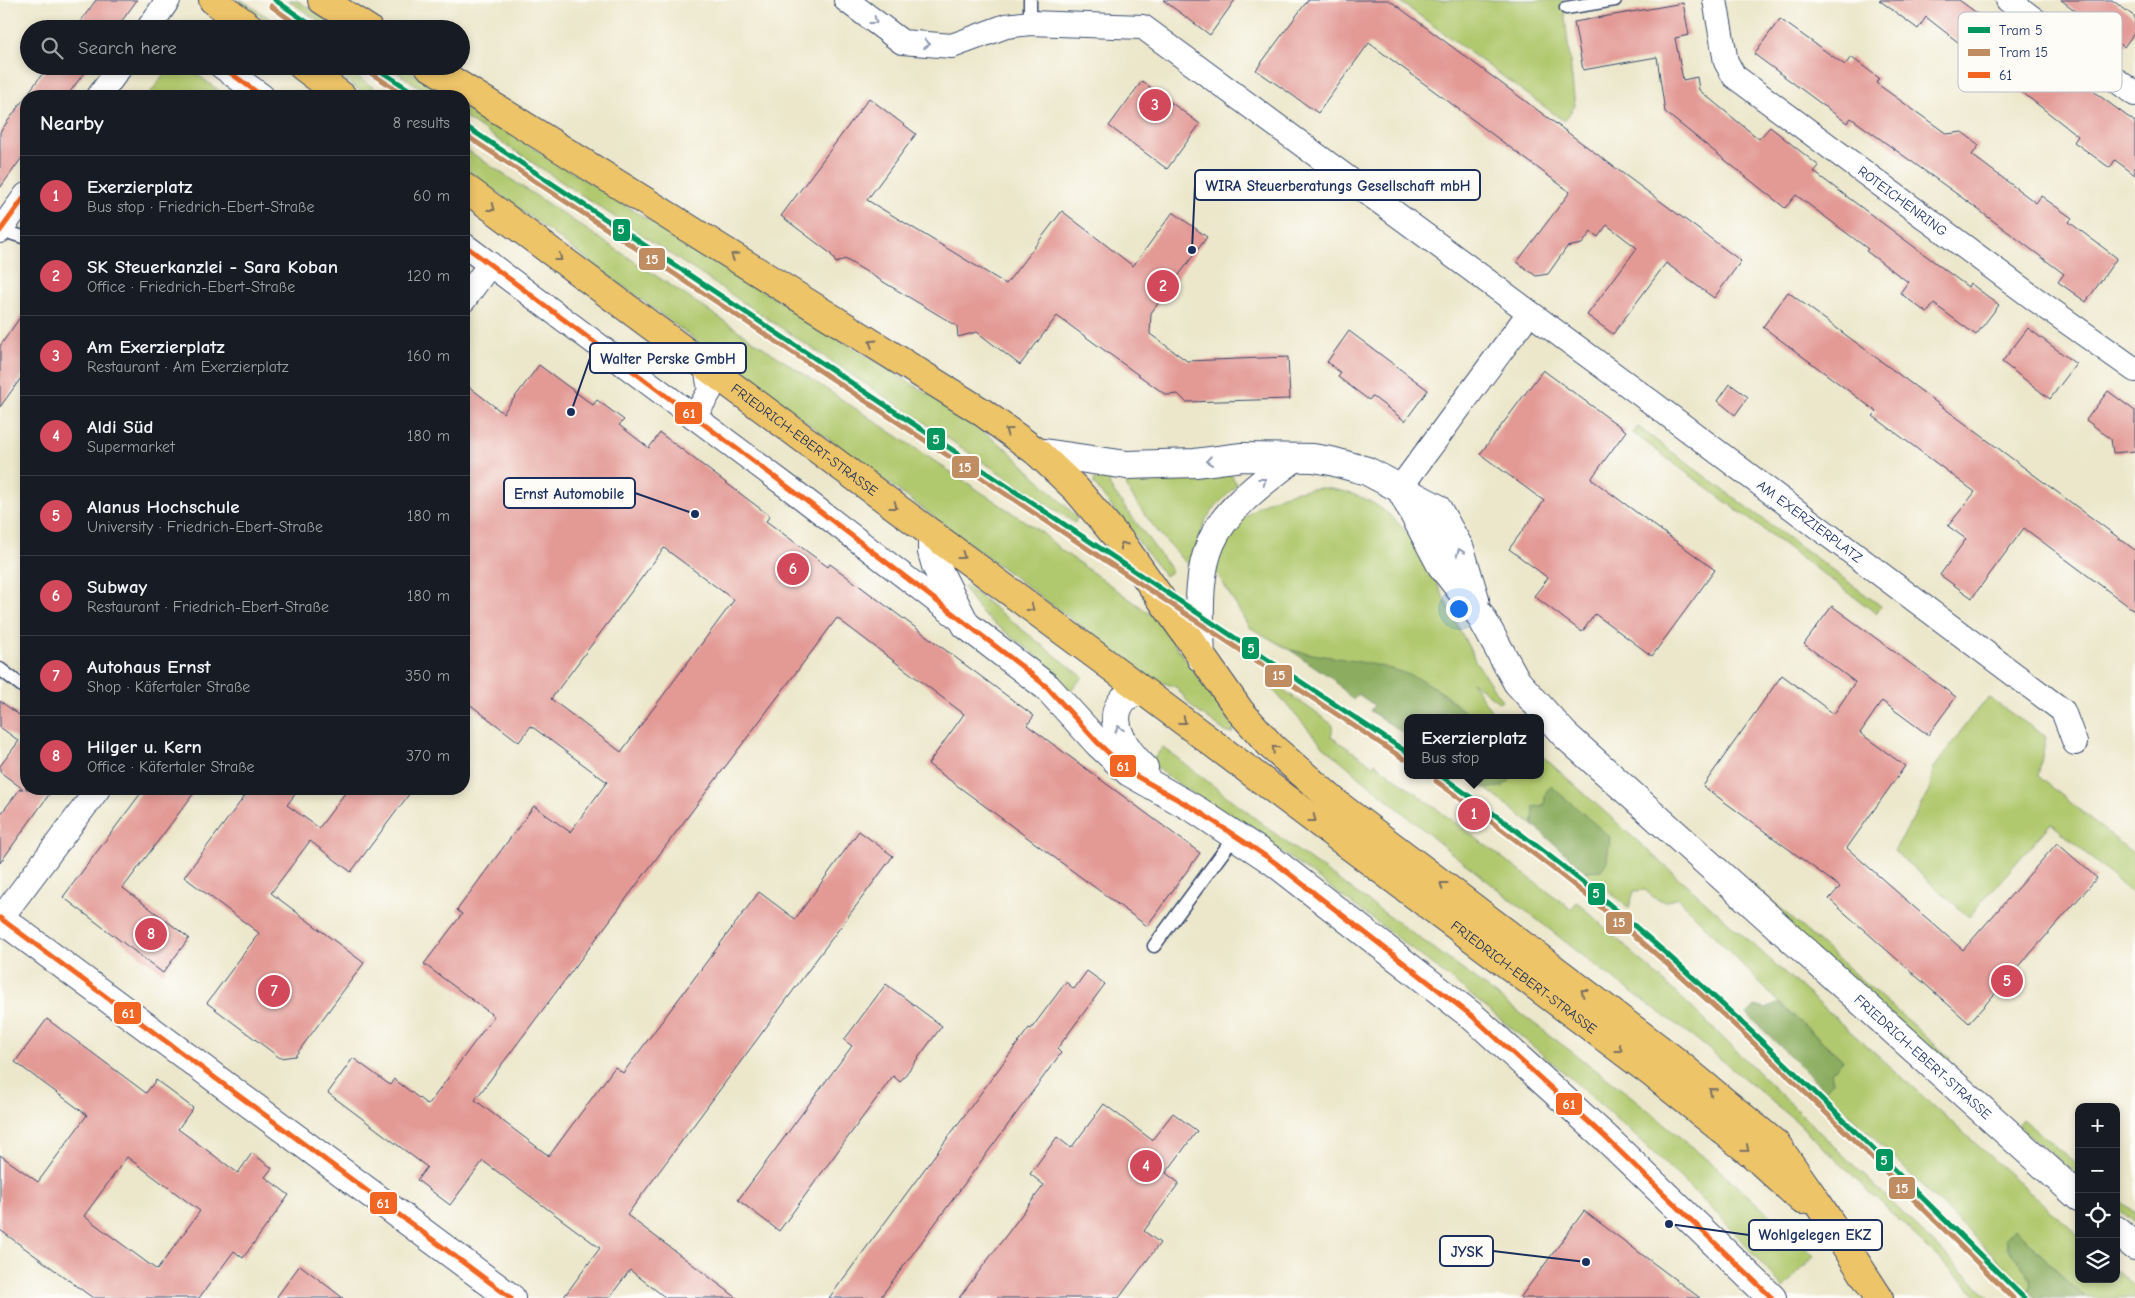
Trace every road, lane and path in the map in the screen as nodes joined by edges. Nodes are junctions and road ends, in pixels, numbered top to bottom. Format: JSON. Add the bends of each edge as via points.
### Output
{"nodes":[{"id":1,"x":168,"y":0,"type":"edge"},
{"id":2,"x":213,"y":0,"type":"edge"},
{"id":3,"x":322,"y":0,"type":"edge"},
{"id":4,"x":846,"y":0,"type":"edge"},
{"id":5,"x":1030,"y":0,"type":"edge"},
{"id":6,"x":1615,"y":0,"type":"edge"},
{"id":7,"x":1715,"y":0,"type":"edge"},
{"id":8,"x":2008,"y":0,"type":"edge"},
{"id":9,"x":1566,"y":8,"type":"dead end"},
{"id":10,"x":2024,"y":12,"type":"edge"},
{"id":11,"x":160,"y":20,"type":"edge"},
{"id":12,"x":240,"y":20,"type":"edge"},
{"id":13,"x":354,"y":20,"type":"edge"},
{"id":14,"x":1030,"y":23,"type":"junction"},
{"id":15,"x":114,"y":75,"type":"edge"},
{"id":16,"x":233,"y":75,"type":"edge"},
{"id":17,"x":314,"y":75,"type":"edge"},
{"id":18,"x":443,"y":75,"type":"edge"},
{"id":19,"x":2122,"y":84,"type":"edge"},
{"id":20,"x":103,"y":90,"type":"edge"},
{"id":21,"x":254,"y":90,"type":"edge"},
{"id":22,"x":334,"y":90,"type":"edge"},
{"id":23,"x":467,"y":90,"type":"edge"},
{"id":24,"x":470,"y":92,"type":"edge"},
{"id":25,"x":2135,"y":94,"type":"edge"},
{"id":26,"x":470,"y":191,"type":"edge"},
{"id":27,"x":20,"y":203,"type":"edge"},
{"id":28,"x":0,"y":230,"type":"edge"},
{"id":29,"x":20,"y":236,"type":"edge"},
{"id":30,"x":470,"y":249,"type":"edge"},
{"id":31,"x":490,"y":264,"type":"junction"},
{"id":32,"x":470,"y":292,"type":"edge"},
{"id":33,"x":1529,"y":313,"type":"junction"},
{"id":34,"x":706,"y":366,"type":"junction"},
{"id":35,"x":2135,"y":370,"type":"edge"},
{"id":36,"x":694,"y":417,"type":"junction"},
{"id":37,"x":1037,"y":452,"type":"junction"},
{"id":38,"x":1294,"y":458,"type":"junction"},
{"id":39,"x":1400,"y":488,"type":"junction"},
{"id":40,"x":932,"y":534,"type":"junction"},
{"id":41,"x":966,"y":624,"type":"junction"},
{"id":42,"x":1201,"y":658,"type":"junction"},
{"id":43,"x":0,"y":669,"type":"edge"},
{"id":44,"x":20,"y":684,"type":"edge"},
{"id":45,"x":1144,"y":692,"type":"junction"},
{"id":46,"x":2076,"y":743,"type":"dead end"},
{"id":47,"x":1170,"y":794,"type":"junction"},
{"id":48,"x":93,"y":795,"type":"edge"},
{"id":49,"x":1235,"y":836,"type":"junction"},
{"id":50,"x":0,"y":918,"type":"edge"},
{"id":51,"x":1154,"y":946,"type":"dead end"},
{"id":52,"x":2075,"y":1193,"type":"edge"},
{"id":53,"x":2120,"y":1233,"type":"edge"},
{"id":54,"x":2135,"y":1246,"type":"edge"},
{"id":55,"x":511,"y":1298,"type":"edge"},
{"id":56,"x":1772,"y":1298,"type":"edge"},
{"id":57,"x":1867,"y":1298,"type":"edge"},
{"id":58,"x":1879,"y":1298,"type":"edge"}],
"edges":[{"from":1,"to":11,"type":"street"},
{"from":2,"to":12,"type":"main road"},
{"from":3,"to":13,"type":"main road"},
{"from":4,"to":14,"type":"street","name":"AM EXERZIERPLATZ","one_way":true,"via":[[902,42],[952,46],[1006,26]]},
{"from":5,"to":14,"type":"lane"},
{"from":6,"to":9,"type":"lane"},
{"from":7,"to":35,"type":"street","name":"ROTEICHENRING","via":[[1726,62],[1734,76]]},
{"from":8,"to":10,"type":"street"},
{"from":14,"to":33,"type":"street","name":"AM EXERZIERPLATZ","via":[[1143,27]]},
{"from":15,"to":20,"type":"street"},
{"from":16,"to":21,"type":"street"},
{"from":17,"to":22,"type":"main road"},
{"from":23,"to":18,"type":"main road","name":"FRIEDRICH-EBERT-STRASSE","one_way":true},
{"from":19,"to":25,"type":"street"},
{"from":37,"to":24,"type":"main road","name":"FRIEDRICH-EBERT-STRASSE","one_way":true,"via":[[982,412]]},
{"from":26,"to":34,"type":"main road","name":"FRIEDRICH-EBERT-STRASSE","one_way":true},
{"from":27,"to":28,"type":"street"},
{"from":28,"to":29,"type":"lane"},
{"from":30,"to":31,"type":"street"},
{"from":31,"to":32,"type":"street"},
{"from":31,"to":36,"type":"street"},
{"from":33,"to":39,"type":"street"},
{"from":33,"to":46,"type":"street","name":"AM EXERZIERPLATZ","via":[[2063,711]]},
{"from":34,"to":36,"type":"street","via":[[710,391]]},
{"from":34,"to":40,"type":"main road","name":"FRIEDRICH-EBERT-STRASSE","one_way":true},
{"from":36,"to":41,"type":"street"},
{"from":38,"to":37,"type":"street","name":"FRIEDRICH-EBERT-STRASSE","one_way":true,"via":[[1242,457],[1195,463],[1122,464]]},
{"from":42,"to":37,"type":"main road","name":"FRIEDRICH-EBERT-STRASSE","one_way":true,"via":[[1121,542],[1076,488]]},
{"from":38,"to":39,"type":"street","name":"FRIEDRICH-EBERT-STRASSE","via":[[1349,465]]},
{"from":42,"to":38,"type":"street","one_way":true,"via":[[1201,578],[1211,539],[1236,504]]},
{"from":39,"to":52,"type":"street","name":"FRIEDRICH-EBERT-STRASSE","via":[[1441,565],[1480,615],[1517,682],[1565,735]]},
{"from":40,"to":41,"type":"street","via":[[936,566]]},
{"from":40,"to":45,"type":"main road","name":"FRIEDRICH-EBERT-STRASSE","one_way":true},
{"from":41,"to":47,"type":"street","via":[[1046,687],[1129,772]]},
{"from":58,"to":42,"type":"main road","name":"FRIEDRICH-EBERT-STRASSE","one_way":true,"via":[[1777,1145],[1674,1060],[1311,783],[1240,711]]},
{"from":43,"to":44,"type":"lane"},
{"from":47,"to":45,"type":"street","one_way":true,"via":[[1127,750],[1116,723],[1118,709],[1126,696]]},
{"from":45,"to":57,"type":"main road","name":"FRIEDRICH-EBERT-STRASSE","one_way":true,"via":[[1653,1074],[1751,1153],[1806,1203]]},
{"from":47,"to":49,"type":"street"},
{"from":48,"to":50,"type":"street"},
{"from":49,"to":51,"type":"lane"},
{"from":49,"to":56,"type":"street","via":[[1273,861],[1472,1016],[1605,1137]]},
{"from":50,"to":55,"type":"street"},
{"from":53,"to":54,"type":"street"}]}
